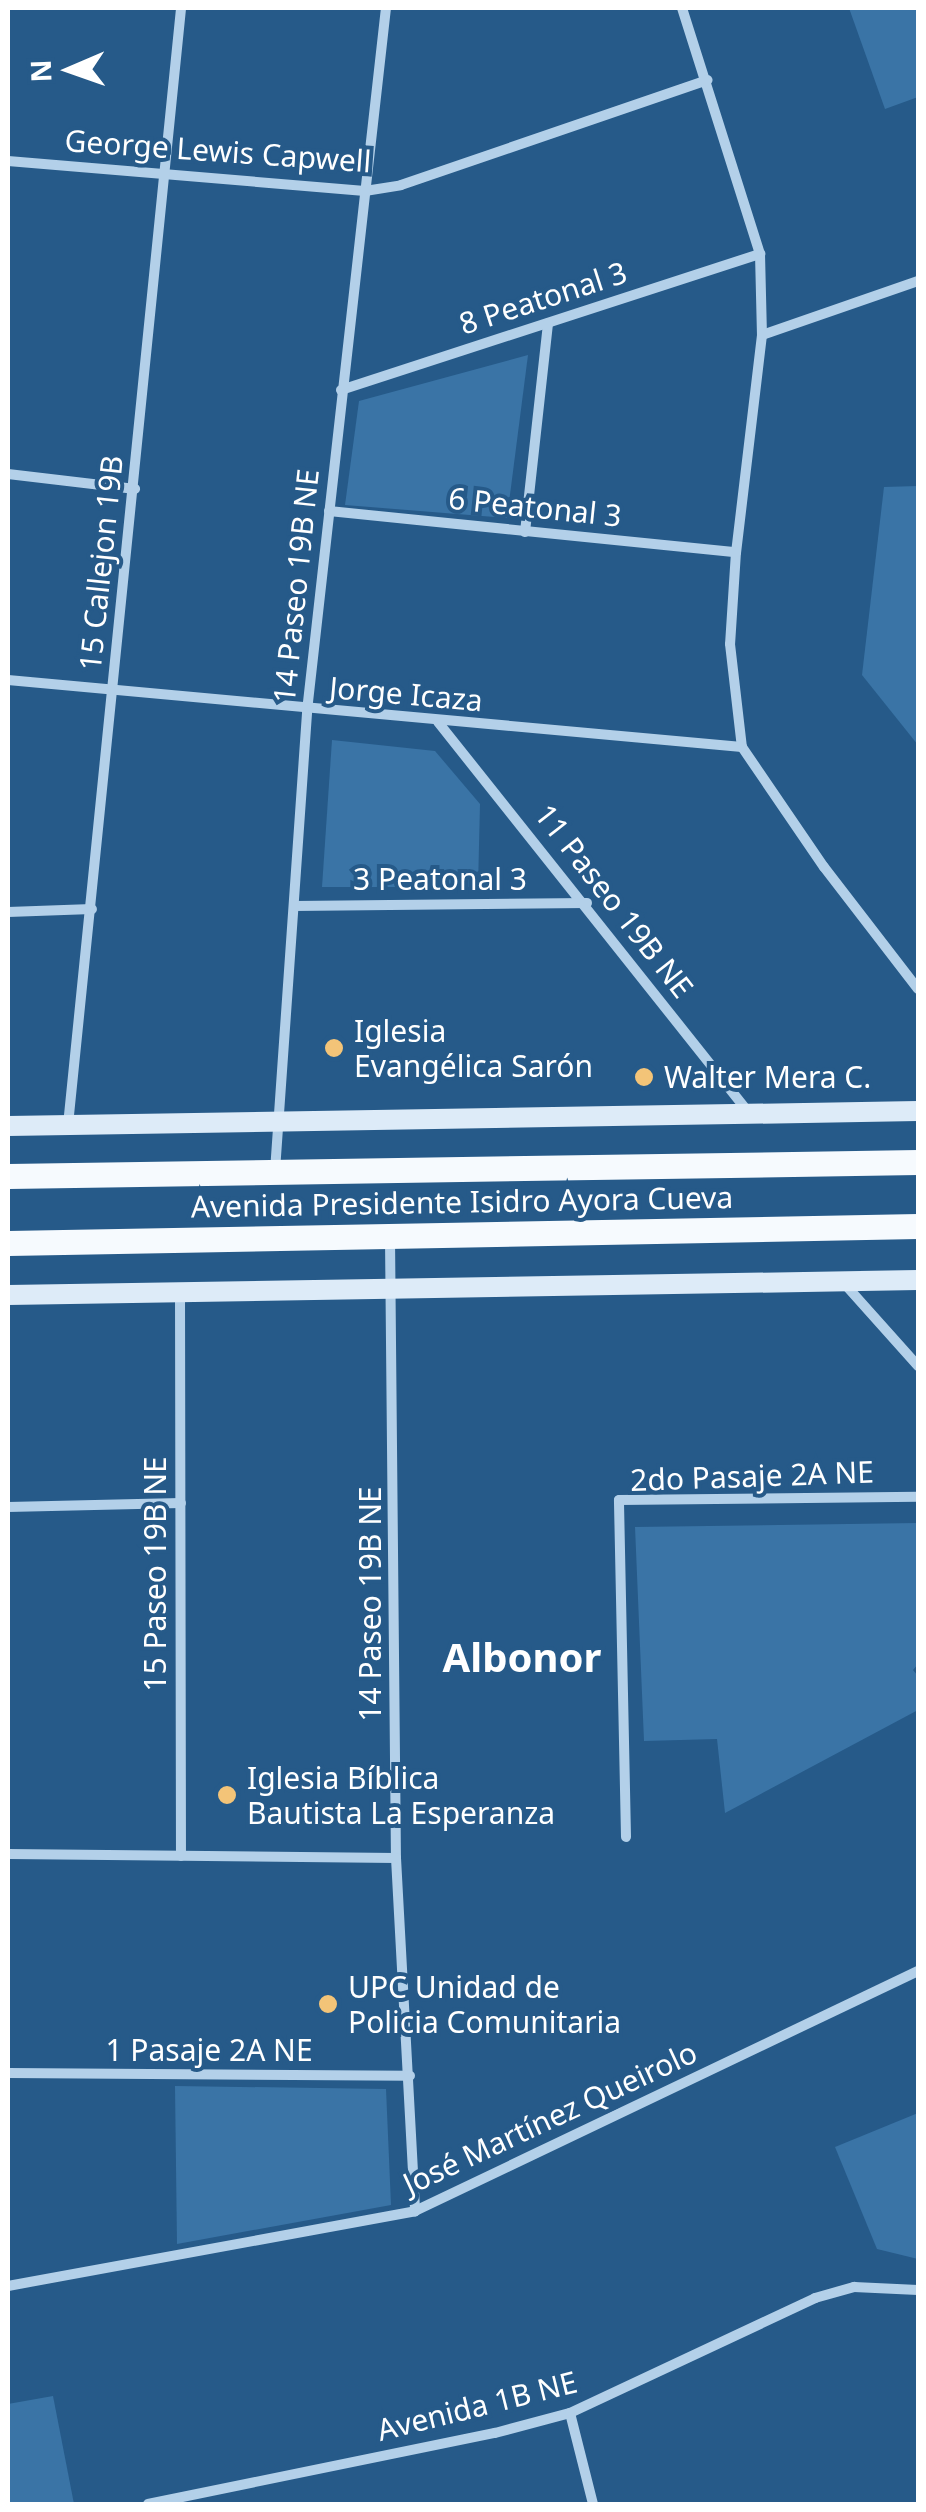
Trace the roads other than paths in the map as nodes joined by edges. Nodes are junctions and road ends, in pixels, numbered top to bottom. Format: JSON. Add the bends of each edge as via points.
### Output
{"nodes":[{"id":1,"x":181,"y":8,"type":"edge"},
{"id":2,"x":386,"y":8,"type":"edge"},
{"id":3,"x":682,"y":8,"type":"edge"},
{"id":4,"x":708,"y":80,"type":"junction"},
{"id":5,"x":8,"y":160,"type":"edge"},
{"id":6,"x":166,"y":177,"type":"junction"},
{"id":7,"x":365,"y":190,"type":"junction"},
{"id":8,"x":760,"y":254,"type":"junction"},
{"id":9,"x":918,"y":281,"type":"edge"},
{"id":10,"x":548,"y":323,"type":"junction"},
{"id":11,"x":762,"y":335,"type":"junction"},
{"id":12,"x":341,"y":390,"type":"junction"},
{"id":13,"x":8,"y":474,"type":"edge"},
{"id":14,"x":135,"y":489,"type":"junction"},
{"id":15,"x":329,"y":511,"type":"junction"},
{"id":16,"x":525,"y":532,"type":"junction"},
{"id":17,"x":736,"y":552,"type":"junction"},
{"id":18,"x":8,"y":680,"type":"edge"},
{"id":19,"x":112,"y":690,"type":"junction"},
{"id":20,"x":308,"y":711,"type":"junction"},
{"id":21,"x":438,"y":722,"type":"junction"},
{"id":22,"x":742,"y":747,"type":"junction"},
{"id":23,"x":587,"y":903,"type":"junction"},
{"id":24,"x":294,"y":906,"type":"junction"},
{"id":25,"x":92,"y":910,"type":"junction"},
{"id":26,"x":8,"y":912,"type":"edge"},
{"id":27,"x":918,"y":989,"type":"edge"},
{"id":28,"x":918,"y":1111,"type":"edge"},
{"id":29,"x":750,"y":1114,"type":"junction"},
{"id":30,"x":280,"y":1121,"type":"junction"},
{"id":31,"x":68,"y":1124,"type":"junction"},
{"id":32,"x":8,"y":1126,"type":"edge"},
{"id":33,"x":918,"y":1162,"type":"edge"},
{"id":34,"x":275,"y":1172,"type":"junction"},
{"id":35,"x":8,"y":1176,"type":"edge"},
{"id":36,"x":918,"y":1226,"type":"edge"},
{"id":37,"x":390,"y":1236,"type":"junction"},
{"id":38,"x":8,"y":1243,"type":"edge"},
{"id":39,"x":918,"y":1280,"type":"edge"},
{"id":40,"x":842,"y":1282,"type":"junction"},
{"id":41,"x":394,"y":1289,"type":"junction"},
{"id":42,"x":180,"y":1292,"type":"junction"},
{"id":43,"x":8,"y":1295,"type":"edge"},
{"id":44,"x":918,"y":1366,"type":"edge"},
{"id":45,"x":918,"y":1497,"type":"edge"},
{"id":46,"x":181,"y":1502,"type":"junction"},
{"id":47,"x":8,"y":1507,"type":"edge"},
{"id":48,"x":626,"y":1837,"type":"dead end"},
{"id":49,"x":8,"y":1854,"type":"edge"},
{"id":50,"x":181,"y":1856,"type":"junction"},
{"id":51,"x":396,"y":1858,"type":"junction"},
{"id":52,"x":918,"y":1971,"type":"edge"},
{"id":53,"x":8,"y":2074,"type":"edge"},
{"id":54,"x":410,"y":2076,"type":"junction"},
{"id":55,"x":415,"y":2211,"type":"junction"},
{"id":56,"x":8,"y":2286,"type":"edge"},
{"id":57,"x":918,"y":2290,"type":"edge"},
{"id":58,"x":570,"y":2413,"type":"junction"},
{"id":59,"x":148,"y":2504,"type":"edge"},
{"id":60,"x":593,"y":2504,"type":"edge"}],
"edges":[{"from":1,"to":6,"type":"street","name":"15 Callejon 19B"},
{"from":2,"to":7,"type":"street","name":"14 Paseo 19B NE"},
{"from":3,"to":4,"type":"street"},
{"from":4,"to":7,"type":"street","name":"George Lewis Capwell","via":[[401,185]]},
{"from":4,"to":8,"type":"street"},
{"from":5,"to":6,"type":"street","name":"George Lewis Capwell"},
{"from":6,"to":7,"type":"street","name":"George Lewis Capwell"},
{"from":6,"to":14,"type":"street","name":"15 Callejon 19B"},
{"from":7,"to":12,"type":"street","name":"14 Paseo 19B NE"},
{"from":8,"to":10,"type":"street","name":"8 Peatonal 3"},
{"from":8,"to":11,"type":"street"},
{"from":9,"to":11,"type":"street"},
{"from":10,"to":12,"type":"street","name":"8 Peatonal 3"},
{"from":10,"to":16,"type":"street"},
{"from":11,"to":17,"type":"street"},
{"from":12,"to":15,"type":"street","name":"14 Paseo 19B NE"},
{"from":13,"to":14,"type":"street"},
{"from":14,"to":19,"type":"street","name":"15 Callejon 19B"},
{"from":15,"to":16,"type":"street","name":"6 Peatonal 3"},
{"from":15,"to":20,"type":"street","name":"14 Paseo 19B NE"},
{"from":16,"to":17,"type":"street","name":"6 Peatonal 3"},
{"from":17,"to":22,"type":"street","via":[[730,644]]},
{"from":18,"to":19,"type":"street","name":"Jorge Icaza"},
{"from":19,"to":20,"type":"street","name":"Jorge Icaza"},
{"from":19,"to":25,"type":"street","name":"15 Callejon 19B"},
{"from":20,"to":21,"type":"street","name":"Jorge Icaza"},
{"from":20,"to":24,"type":"street","name":"14 Paseo 19B NE"},
{"from":21,"to":22,"type":"street","name":"Jorge Icaza"},
{"from":21,"to":23,"type":"street","name":"11 Paseo 19B NE"},
{"from":22,"to":27,"type":"street"},
{"from":23,"to":24,"type":"street","name":"3 Peatonal 3"},
{"from":23,"to":29,"type":"street","name":"11 Paseo 19B NE"},
{"from":24,"to":30,"type":"street","name":"14 Paseo 19B NE"},
{"from":25,"to":26,"type":"street"},
{"from":25,"to":31,"type":"street","name":"15 Callejon 19B"},
{"from":28,"to":29,"type":"main road"},
{"from":29,"to":30,"type":"main road"},
{"from":30,"to":31,"type":"main road"},
{"from":30,"to":34,"type":"street","name":"14 Paseo 19B NE"},
{"from":31,"to":32,"type":"main road"},
{"from":33,"to":34,"type":"main road","name":"Avenida Presidente Isidro Ayora Cueva"},
{"from":34,"to":35,"type":"main road","name":"Avenida Presidente Isidro Ayora Cueva"},
{"from":36,"to":37,"type":"main road","name":"Avenida Presidente Isidro Ayora Cueva"},
{"from":37,"to":38,"type":"main road","name":"Avenida Presidente Isidro Ayora Cueva"},
{"from":37,"to":41,"type":"street","name":"14 Paseo 19B NE"},
{"from":39,"to":40,"type":"main road"},
{"from":40,"to":41,"type":"main road"},
{"from":40,"to":44,"type":"street"},
{"from":41,"to":42,"type":"main road"},
{"from":41,"to":51,"type":"street","name":"14 Paseo 19B NE"},
{"from":42,"to":43,"type":"main road"},
{"from":42,"to":46,"type":"street","name":"15 Paseo 19B NE"},
{"from":45,"to":48,"type":"street","name":"2do Pasaje 2A NE","via":[[619,1500]]},
{"from":46,"to":47,"type":"street"},
{"from":46,"to":50,"type":"street","name":"15 Paseo 19B NE"},
{"from":49,"to":50,"type":"street"},
{"from":50,"to":51,"type":"street"},
{"from":51,"to":54,"type":"street","name":"14 Paseo 19B NE"},
{"from":52,"to":55,"type":"street","name":"José Martínez Queirolo"},
{"from":53,"to":54,"type":"street","name":"1 Pasaje 2A NE"},
{"from":54,"to":55,"type":"street","name":"14 Paseo 19B NE"},
{"from":55,"to":56,"type":"street","name":"José Martínez Queirolo"},
{"from":57,"to":58,"type":"street","name":"Avenida 1B NE","via":[[854,2288],[815,2298]]},
{"from":58,"to":59,"type":"street","name":"Avenida 1B NE"},
{"from":58,"to":60,"type":"street"}]}
